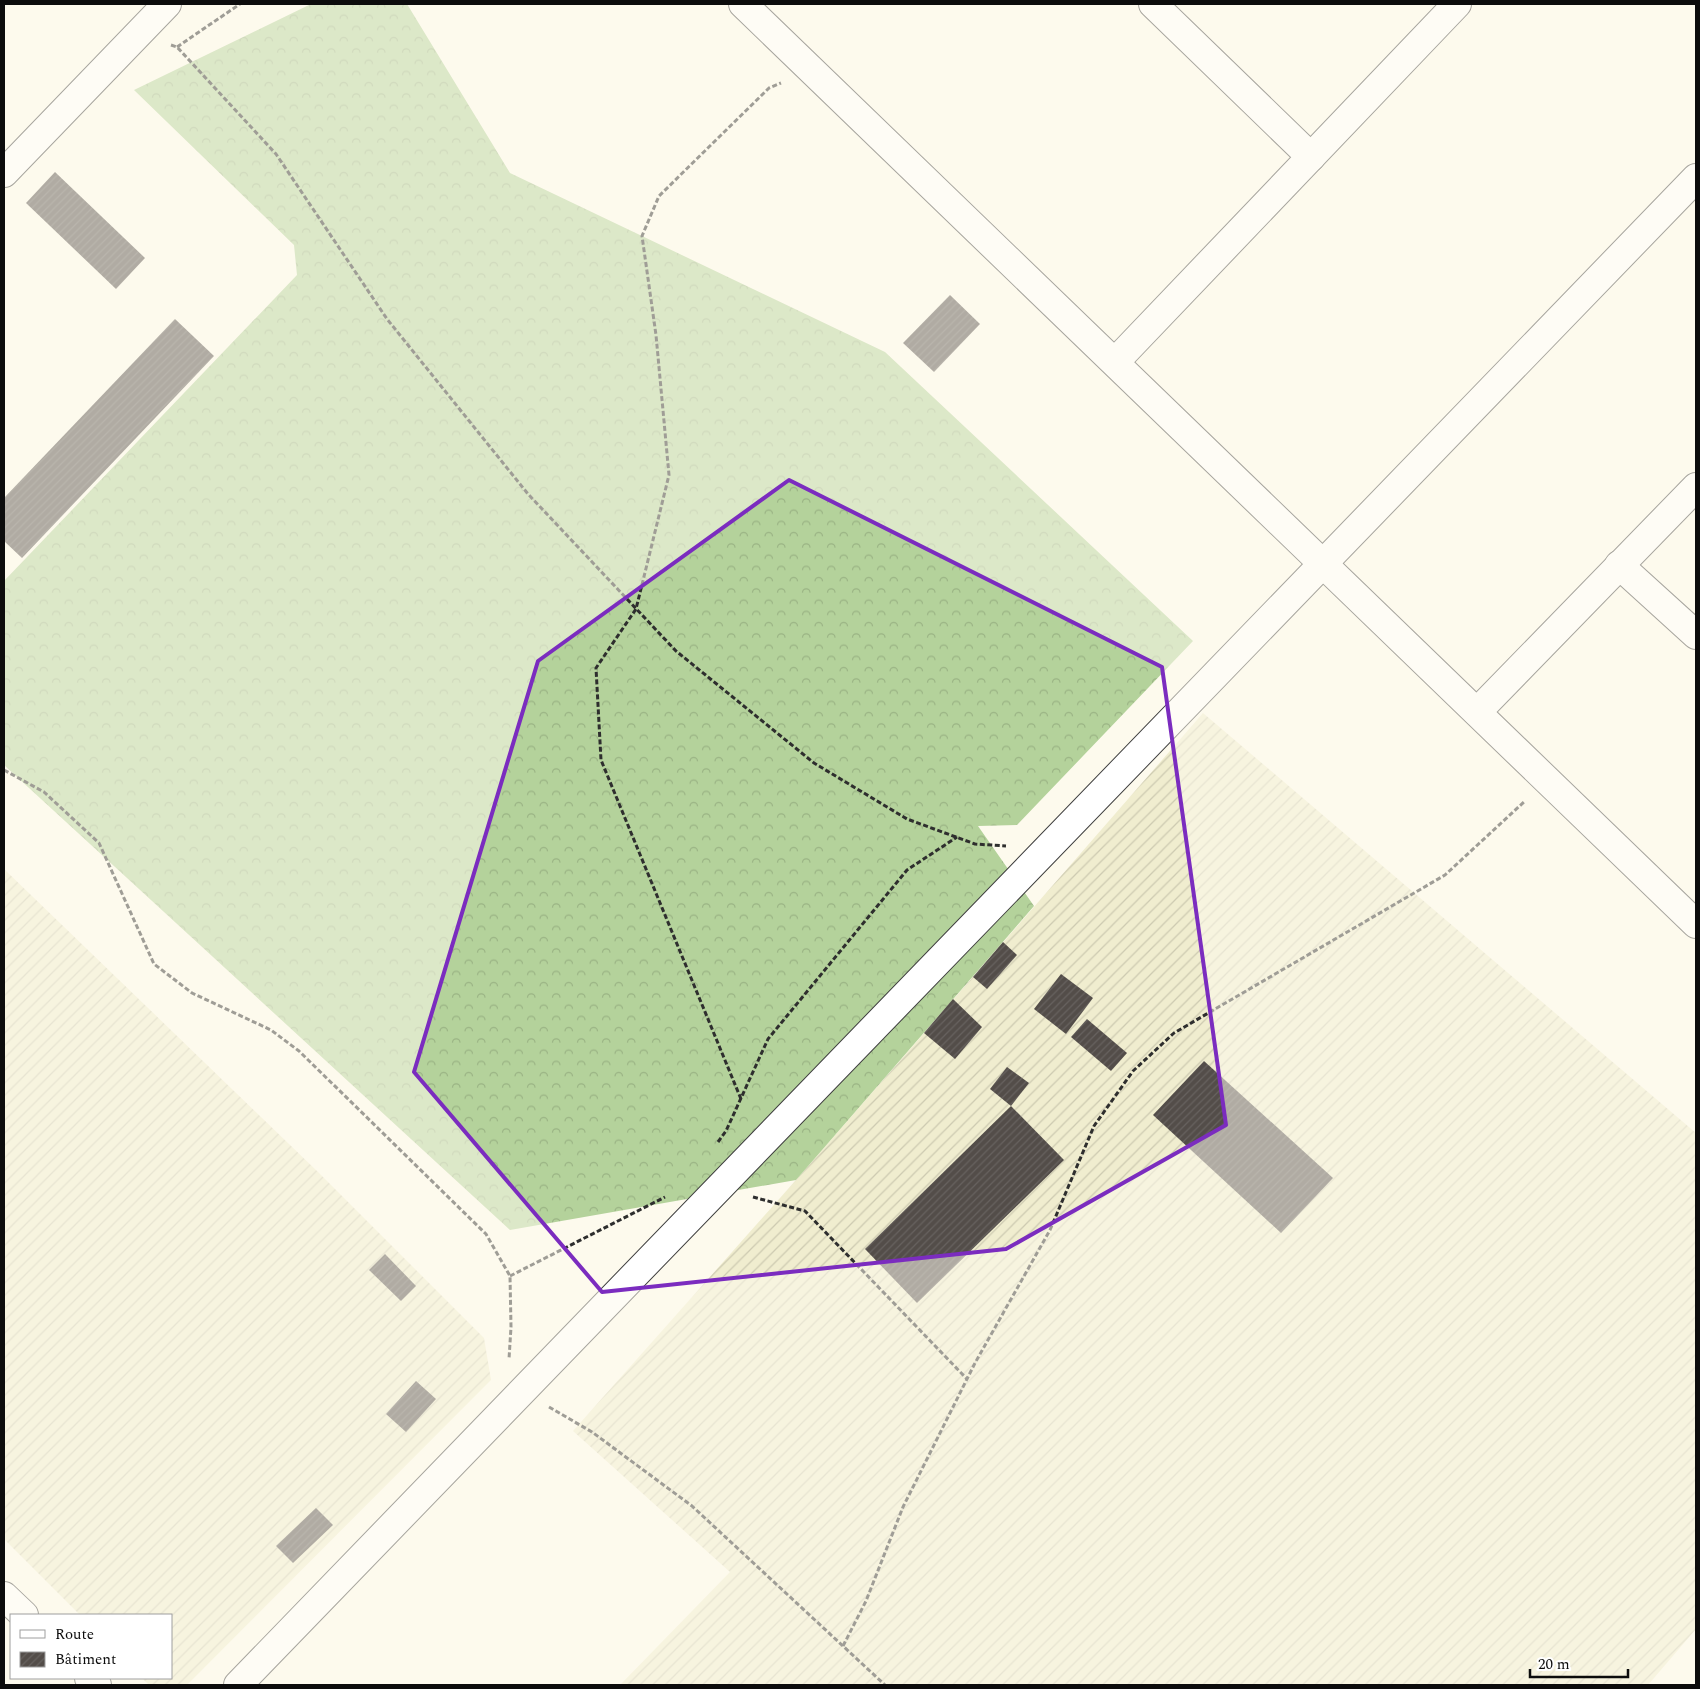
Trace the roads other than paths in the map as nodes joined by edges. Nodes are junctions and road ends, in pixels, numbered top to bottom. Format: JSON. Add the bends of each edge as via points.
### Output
{"nodes":[{"id":1,"x":167,"y":4,"type":"edge"},
{"id":2,"x":743,"y":4,"type":"edge"},
{"id":3,"x":1153,"y":4,"type":"edge"},
{"id":4,"x":1457,"y":4,"type":"edge"},
{"id":5,"x":1311,"y":157,"type":"junction"},
{"id":6,"x":4,"y":173,"type":"edge"},
{"id":7,"x":1696,"y":178,"type":"edge"},
{"id":8,"x":1115,"y":362,"type":"junction"},
{"id":9,"x":1696,"y":487,"type":"edge"},
{"id":10,"x":1323,"y":564,"type":"junction"},
{"id":11,"x":1619,"y":565,"type":"junction"},
{"id":12,"x":1696,"y":635,"type":"edge"},
{"id":13,"x":1477,"y":712,"type":"junction"},
{"id":14,"x":1696,"y":924,"type":"edge"},
{"id":15,"x":4,"y":1596,"type":"edge"},
{"id":16,"x":23,"y":1614,"type":"edge"},
{"id":17,"x":238,"y":1685,"type":"edge"}],
"edges":[{"from":1,"to":6,"type":"street"},
{"from":2,"to":8,"type":"street"},
{"from":3,"to":5,"type":"street"},
{"from":4,"to":5,"type":"street"},
{"from":5,"to":8,"type":"street"},
{"from":7,"to":10,"type":"street"},
{"from":8,"to":10,"type":"street"},
{"from":9,"to":11,"type":"street"},
{"from":10,"to":13,"type":"street"},
{"from":10,"to":17,"type":"street"},
{"from":11,"to":12,"type":"street"},
{"from":11,"to":13,"type":"street"},
{"from":13,"to":14,"type":"street"},
{"from":15,"to":16,"type":"street"}]}
